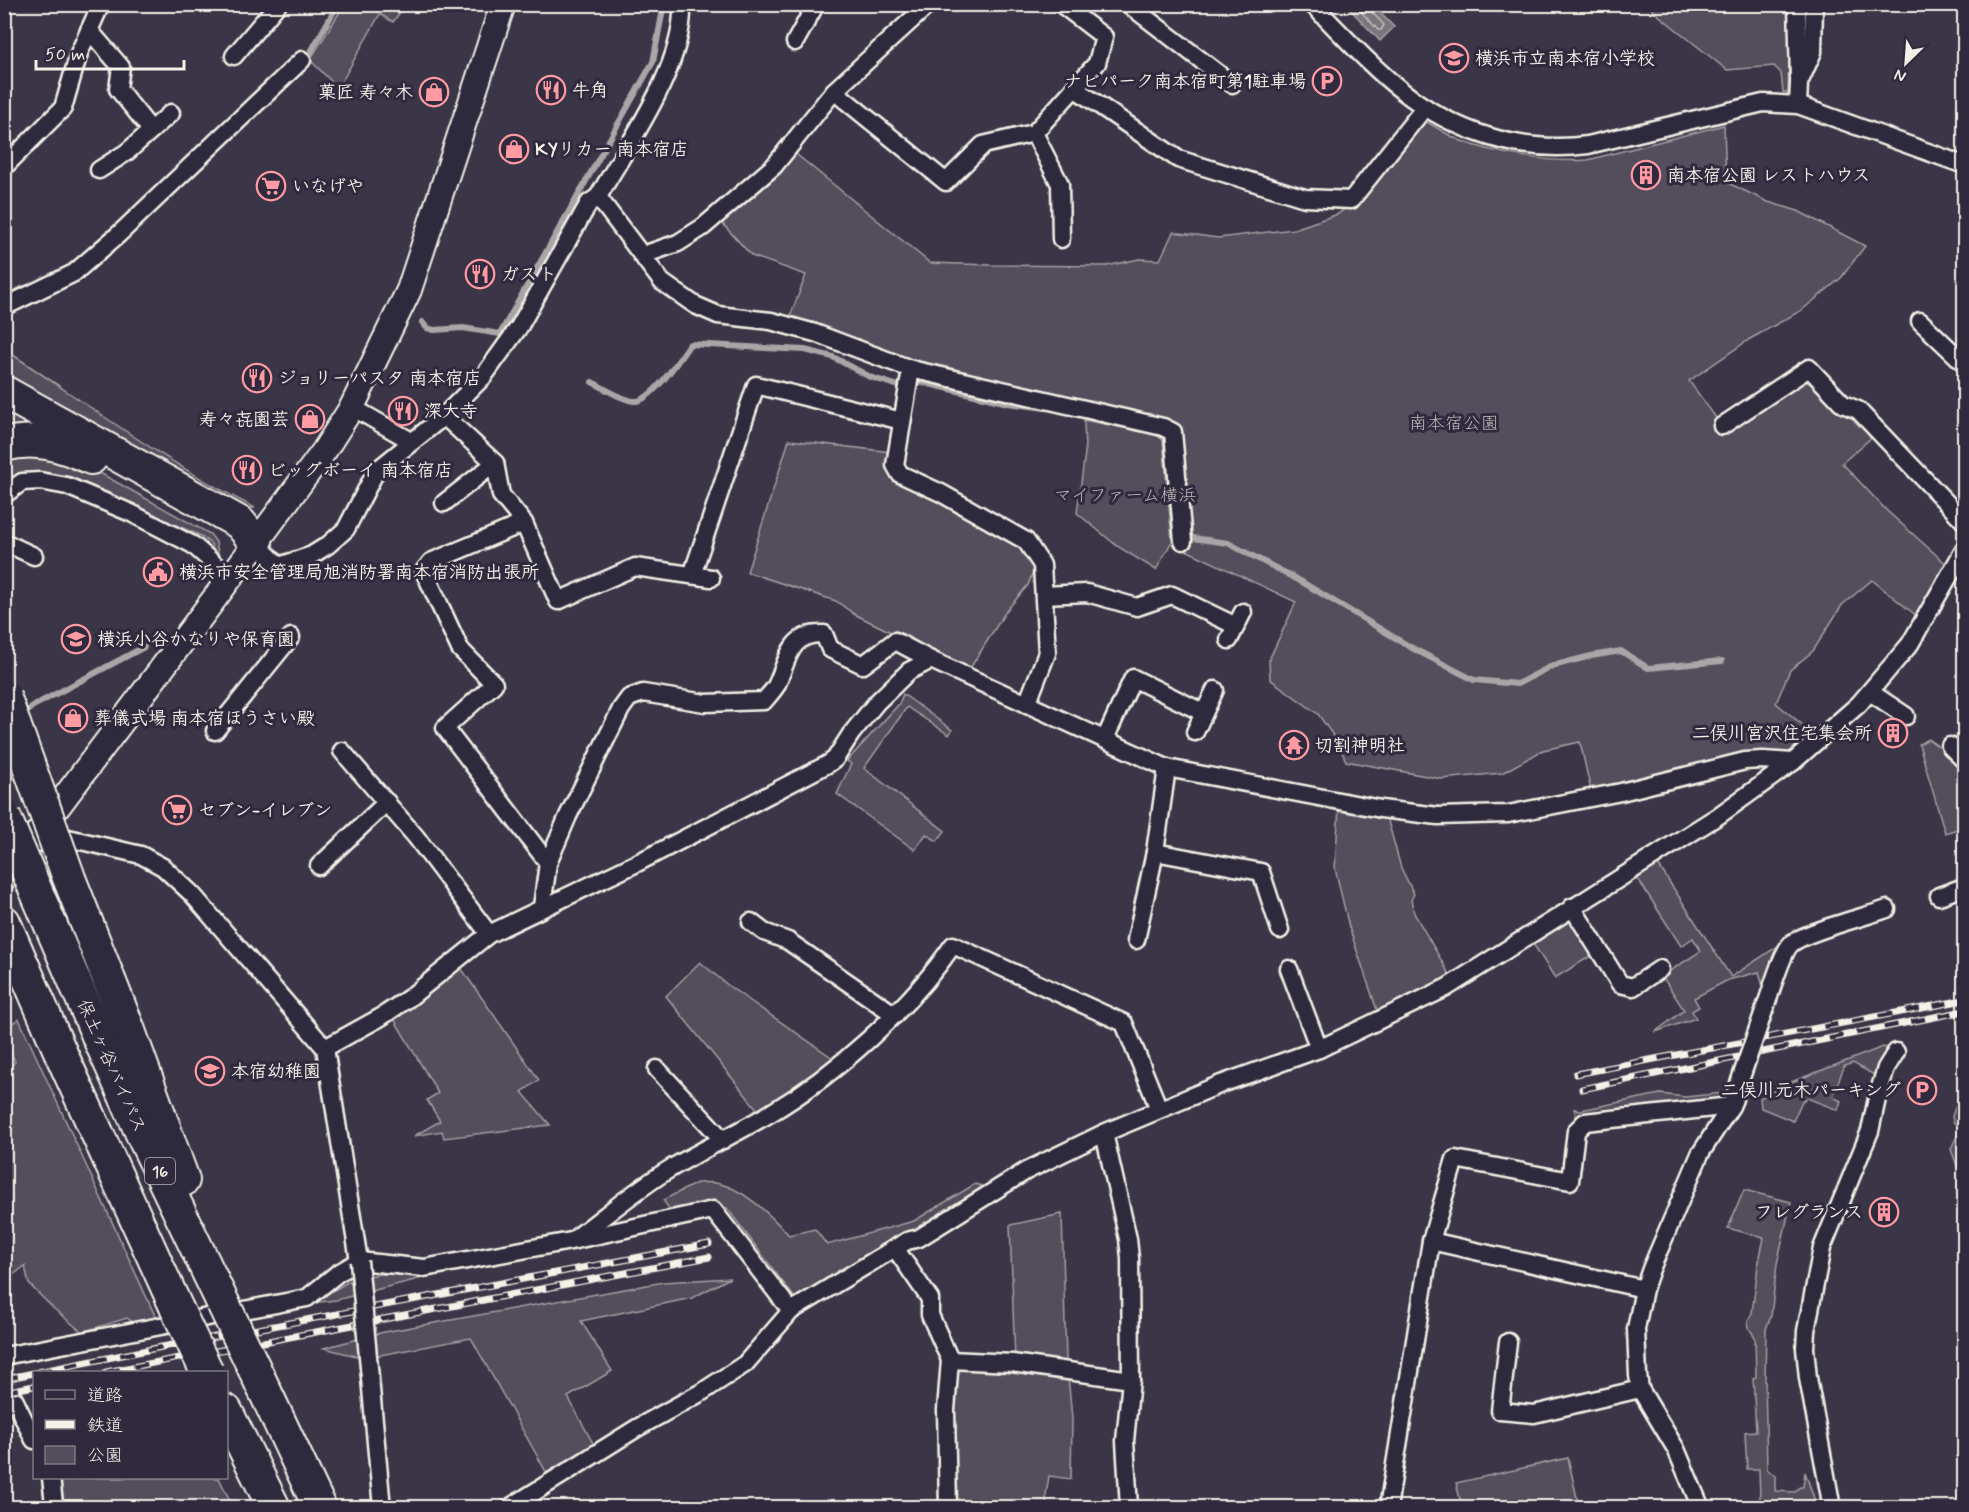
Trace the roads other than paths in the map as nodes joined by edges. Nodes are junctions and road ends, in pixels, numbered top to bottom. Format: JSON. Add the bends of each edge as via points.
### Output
{"nodes":[{"id":1,"x":101,"y":4,"type":"edge"},
{"id":2,"x":278,"y":4,"type":"edge"},
{"id":3,"x":503,"y":4,"type":"edge"},
{"id":4,"x":682,"y":4,"type":"edge"},
{"id":5,"x":816,"y":4,"type":"edge"},
{"id":6,"x":929,"y":4,"type":"edge"},
{"id":7,"x":1061,"y":4,"type":"edge"},
{"id":8,"x":1128,"y":4,"type":"edge"},
{"id":9,"x":1312,"y":4,"type":"edge"},
{"id":10,"x":1797,"y":4,"type":"edge"},
{"id":11,"x":1814,"y":4,"type":"edge"},
{"id":12,"x":89,"y":30,"type":"junction"},
{"id":13,"x":795,"y":42,"type":"dead end"},
{"id":14,"x":234,"y":56,"type":"dead end"},
{"id":15,"x":302,"y":60,"type":"dead end"},
{"id":16,"x":1799,"y":83,"type":"junction"},
{"id":17,"x":1232,"y":84,"type":"dead end"},
{"id":18,"x":1074,"y":88,"type":"junction"},
{"id":19,"x":834,"y":91,"type":"junction"},
{"id":20,"x":1798,"y":105,"type":"junction"},
{"id":21,"x":1425,"y":107,"type":"junction"},
{"id":22,"x":171,"y":113,"type":"dead end"},
{"id":23,"x":151,"y":130,"type":"junction"},
{"id":24,"x":1034,"y":133,"type":"junction"},
{"id":25,"x":1965,"y":165,"type":"edge"},
{"id":26,"x":4,"y":167,"type":"edge"},
{"id":27,"x":99,"y":170,"type":"dead end"},
{"id":28,"x":598,"y":197,"type":"junction"},
{"id":29,"x":1061,"y":239,"type":"dead end"},
{"id":30,"x":643,"y":255,"type":"junction"},
{"id":31,"x":4,"y":307,"type":"edge"},
{"id":32,"x":1920,"y":321,"type":"dead end"},
{"id":33,"x":1965,"y":363,"type":"edge"},
{"id":34,"x":910,"y":369,"type":"junction"},
{"id":35,"x":4,"y":392,"type":"edge"},
{"id":36,"x":352,"y":407,"type":"junction"},
{"id":37,"x":444,"y":416,"type":"junction"},
{"id":38,"x":902,"y":421,"type":"junction"},
{"id":39,"x":1722,"y":426,"type":"dead end"},
{"id":40,"x":411,"y":441,"type":"junction"},
{"id":41,"x":4,"y":445,"type":"edge"},
{"id":42,"x":495,"y":463,"type":"junction"},
{"id":43,"x":4,"y":495,"type":"edge"},
{"id":44,"x":444,"y":503,"type":"dead end"},
{"id":45,"x":1965,"y":521,"type":"edge"},
{"id":46,"x":524,"y":523,"type":"junction"},
{"id":47,"x":4,"y":542,"type":"edge"},
{"id":48,"x":1183,"y":542,"type":"dead end"},
{"id":49,"x":256,"y":543,"type":"junction"},
{"id":50,"x":1965,"y":550,"type":"edge"},
{"id":51,"x":34,"y":555,"type":"dead end"},
{"id":52,"x":692,"y":575,"type":"junction"},
{"id":53,"x":230,"y":578,"type":"junction"},
{"id":54,"x":711,"y":578,"type":"dead end"},
{"id":55,"x":1044,"y":595,"type":"junction"},
{"id":56,"x":1236,"y":626,"type":"dead end"},
{"id":57,"x":291,"y":637,"type":"dead end"},
{"id":58,"x":931,"y":660,"type":"junction"},
{"id":59,"x":1215,"y":690,"type":"dead end"},
{"id":60,"x":1870,"y":692,"type":"junction"},
{"id":61,"x":4,"y":696,"type":"edge"},
{"id":62,"x":1027,"y":704,"type":"junction"},
{"id":63,"x":1204,"y":713,"type":"junction"},
{"id":64,"x":1906,"y":716,"type":"dead end"},
{"id":65,"x":215,"y":731,"type":"dead end"},
{"id":66,"x":1195,"y":732,"type":"dead end"},
{"id":67,"x":1104,"y":739,"type":"junction"},
{"id":68,"x":1950,"y":746,"type":"dead end"},
{"id":69,"x":342,"y":751,"type":"dead end"},
{"id":70,"x":1965,"y":760,"type":"edge"},
{"id":71,"x":1793,"y":762,"type":"junction"},
{"id":72,"x":1167,"y":768,"type":"junction"},
{"id":73,"x":387,"y":802,"type":"junction"},
{"id":74,"x":4,"y":808,"type":"edge"},
{"id":75,"x":4,"y":816,"type":"edge"},
{"id":76,"x":39,"y":832,"type":"junction"},
{"id":77,"x":1155,"y":852,"type":"junction"},
{"id":78,"x":548,"y":863,"type":"junction"},
{"id":79,"x":319,"y":866,"type":"dead end"},
{"id":80,"x":4,"y":878,"type":"edge"},
{"id":81,"x":1965,"y":887,"type":"edge"},
{"id":82,"x":1939,"y":896,"type":"dead end"},
{"id":83,"x":542,"y":907,"type":"junction"},
{"id":84,"x":1572,"y":907,"type":"junction"},
{"id":85,"x":1887,"y":909,"type":"dead end"},
{"id":86,"x":751,"y":922,"type":"dead end"},
{"id":87,"x":7,"y":929,"type":"edge"},
{"id":88,"x":1280,"y":930,"type":"dead end"},
{"id":89,"x":489,"y":934,"type":"junction"},
{"id":90,"x":1136,"y":940,"type":"dead end"},
{"id":91,"x":1289,"y":969,"type":"dead end"},
{"id":92,"x":1660,"y":969,"type":"dead end"},
{"id":93,"x":895,"y":1015,"type":"junction"},
{"id":94,"x":325,"y":1048,"type":"junction"},
{"id":95,"x":1319,"y":1049,"type":"junction"},
{"id":96,"x":1896,"y":1052,"type":"dead end"},
{"id":97,"x":657,"y":1069,"type":"dead end"},
{"id":98,"x":1733,"y":1100,"type":"junction"},
{"id":99,"x":1159,"y":1109,"type":"junction"},
{"id":100,"x":1104,"y":1133,"type":"junction"},
{"id":101,"x":723,"y":1140,"type":"junction"},
{"id":102,"x":571,"y":1241,"type":"junction"},
{"id":103,"x":1431,"y":1241,"type":"junction"},
{"id":104,"x":895,"y":1248,"type":"junction"},
{"id":105,"x":359,"y":1261,"type":"junction"},
{"id":106,"x":1644,"y":1288,"type":"junction"},
{"id":107,"x":223,"y":1303,"type":"junction"},
{"id":108,"x":791,"y":1311,"type":"junction"},
{"id":109,"x":1508,"y":1342,"type":"dead end"},
{"id":110,"x":4,"y":1356,"type":"edge"},
{"id":111,"x":950,"y":1360,"type":"junction"},
{"id":112,"x":207,"y":1371,"type":"edge"},
{"id":113,"x":1131,"y":1380,"type":"junction"},
{"id":114,"x":1641,"y":1389,"type":"junction"},
{"id":115,"x":14,"y":1399,"type":"tunnel mouth"},
{"id":116,"x":228,"y":1415,"type":"edge"},
{"id":117,"x":33,"y":1438,"type":"edge"},
{"id":118,"x":51,"y":1479,"type":"edge"},
{"id":119,"x":53,"y":1508,"type":"edge"},
{"id":120,"x":274,"y":1508,"type":"edge"},
{"id":121,"x":320,"y":1508,"type":"edge"},
{"id":122,"x":382,"y":1508,"type":"edge"},
{"id":123,"x":509,"y":1508,"type":"edge"},
{"id":124,"x":948,"y":1508,"type":"edge"},
{"id":125,"x":1129,"y":1508,"type":"edge"},
{"id":126,"x":1388,"y":1508,"type":"edge"},
{"id":127,"x":1701,"y":1508,"type":"edge"},
{"id":128,"x":1832,"y":1508,"type":"edge"}],
"edges":[{"from":1,"to":12,"type":"street"},
{"from":2,"to":14,"type":"street"},
{"from":3,"to":36,"type":"street","via":[[409,290]]},
{"from":4,"to":28,"type":"street","via":[[683,22],[670,68]]},
{"from":5,"to":13,"type":"street"},
{"from":6,"to":19,"type":"street"},
{"from":7,"to":18,"type":"street","via":[[1104,37],[1097,63]]},
{"from":8,"to":17,"type":"street"},
{"from":9,"to":21,"type":"street","via":[[1400,90]]},
{"from":10,"to":16,"type":"street"},
{"from":11,"to":16,"type":"street","via":[[1813,52]]},
{"from":12,"to":23,"type":"street","via":[[121,67],[118,89]]},
{"from":12,"to":26,"type":"street","via":[[63,108]]},
{"from":15,"to":31,"type":"street","via":[[74,273]]},
{"from":16,"to":20,"type":"street"},
{"from":18,"to":21,"type":"street","via":[[1178,159],[1305,198],[1351,200]]},
{"from":18,"to":24,"type":"street"},
{"from":19,"to":24,"type":"street","via":[[946,182],[983,144]]},
{"from":19,"to":30,"type":"street","via":[[774,166],[703,227],[678,243]]},
{"from":20,"to":21,"type":"street","via":[[1763,103],[1566,148],[1503,141],[1462,128]]},
{"from":20,"to":25,"type":"street"},
{"from":22,"to":23,"type":"street"},
{"from":23,"to":27,"type":"street"},
{"from":24,"to":29,"type":"street","via":[[1060,183]]},
{"from":28,"to":30,"type":"street"},
{"from":28,"to":37,"type":"street","via":[[589,203],[537,298],[499,357]]},
{"from":30,"to":34,"type":"street","via":[[662,282],[695,305],[718,315],[771,321],[815,333]]},
{"from":32,"to":33,"type":"street"},
{"from":34,"to":38,"type":"street"},
{"from":34,"to":48,"type":"street","via":[[1173,432]]},
{"from":35,"to":49,"type":"highway","via":[[240,523]]},
{"from":36,"to":40,"type":"street"},
{"from":36,"to":49,"type":"street","via":[[324,452]]},
{"from":37,"to":40,"type":"street"},
{"from":37,"to":42,"type":"street"},
{"from":38,"to":52,"type":"street","via":[[756,385]]},
{"from":38,"to":55,"type":"street","via":[[895,465],[900,474],[1026,541],[1042,565]]},
{"from":39,"to":45,"type":"street","via":[[1809,369],[1843,404],[1858,410]]},
{"from":40,"to":49,"type":"street","via":[[376,471],[346,529],[328,545],[279,566]]},
{"from":41,"to":49,"type":"highway","via":[[35,441],[72,449],[228,538]]},
{"from":42,"to":44,"type":"street"},
{"from":42,"to":46,"type":"street","via":[[501,495]]},
{"from":43,"to":53,"type":"street","via":[[22,482],[67,486],[193,545]]},
{"from":46,"to":52,"type":"street","via":[[558,601],[635,567]]},
{"from":46,"to":78,"type":"street","via":[[431,562],[424,571],[460,649],[494,684],[445,728]]},
{"from":47,"to":51,"type":"street"},
{"from":49,"to":53,"type":"street"},
{"from":50,"to":60,"type":"street","via":[[1910,644]]},
{"from":52,"to":54,"type":"street"},
{"from":53,"to":76,"type":"street"},
{"from":55,"to":56,"type":"street","via":[[1087,593],[1137,607],[1172,595]]},
{"from":55,"to":62,"type":"street","via":[[1047,653]]},
{"from":57,"to":65,"type":"street"},
{"from":58,"to":62,"type":"street"},
{"from":58,"to":78,"type":"street","via":[[895,641],[863,665],[830,649],[824,634],[812,634],[791,647],[775,687],[764,702],[705,703],[643,693],[629,698],[567,816]]},
{"from":58,"to":83,"type":"street","via":[[909,671],[878,702],[828,764],[639,862]]},
{"from":59,"to":63,"type":"street"},
{"from":60,"to":64,"type":"street"},
{"from":60,"to":71,"type":"street"},
{"from":61,"to":107,"type":"highway","bridge":true,"via":[[181,1173]]},
{"from":62,"to":67,"type":"street"},
{"from":63,"to":66,"type":"street"},
{"from":63,"to":67,"type":"street","via":[[1133,678]]},
{"from":67,"to":72,"type":"street"},
{"from":68,"to":70,"type":"street"},
{"from":69,"to":73,"type":"street"},
{"from":71,"to":72,"type":"street","via":[[1745,761],[1621,792],[1508,814],[1438,816],[1381,810]]},
{"from":71,"to":84,"type":"street","via":[[1718,816]]},
{"from":72,"to":77,"type":"street"},
{"from":73,"to":79,"type":"street"},
{"from":73,"to":89,"type":"street"},
{"from":74,"to":76,"type":"street"},
{"from":75,"to":107,"type":"highway","name":"保土ヶ谷バイパス","number":"16","bridge":true,"via":[[143,1136]]},
{"from":76,"to":80,"type":"street"},
{"from":76,"to":94,"type":"street","via":[[141,855],[163,867],[192,894]]},
{"from":77,"to":88,"type":"street","via":[[1262,872]]},
{"from":77,"to":90,"type":"street"},
{"from":78,"to":83,"type":"street"},
{"from":81,"to":82,"type":"street"},
{"from":83,"to":89,"type":"street"},
{"from":84,"to":92,"type":"street","via":[[1620,984],[1632,987]]},
{"from":84,"to":95,"type":"street","via":[[1446,988]]},
{"from":85,"to":98,"type":"street","bridge":true,"via":[[1791,944]]},
{"from":86,"to":93,"type":"street","via":[[788,941]]},
{"from":87,"to":112,"type":"highway","number":"16","bridge":true},
{"from":89,"to":94,"type":"street","via":[[381,1017]]},
{"from":91,"to":95,"type":"street"},
{"from":93,"to":99,"type":"street","via":[[939,967],[953,945],[1124,1023]]},
{"from":93,"to":101,"type":"street","via":[[823,1079]]},
{"from":94,"to":105,"type":"street"},
{"from":95,"to":99,"type":"street"},
{"from":96,"to":128,"type":"street","via":[[1878,1094],[1870,1131],[1821,1248],[1806,1331],[1808,1378]]},
{"from":97,"to":101,"type":"street"},
{"from":98,"to":103,"type":"street","via":[[1585,1122],[1576,1131],[1570,1181],[1455,1160]]},
{"from":98,"to":106,"type":"street","via":[[1700,1154]]},
{"from":99,"to":100,"type":"street"},
{"from":100,"to":104,"type":"street","via":[[1026,1171],[919,1238]]},
{"from":100,"to":113,"type":"street","via":[[1128,1239]]},
{"from":101,"to":102,"type":"street","via":[[671,1168]]},
{"from":102,"to":105,"type":"street","via":[[424,1268]]},
{"from":102,"to":108,"type":"street","via":[[713,1210]]},
{"from":103,"to":106,"type":"street"},
{"from":103,"to":126,"type":"street"},
{"from":104,"to":108,"type":"street"},
{"from":104,"to":111,"type":"street","via":[[930,1299],[930,1316]]},
{"from":105,"to":110,"type":"street","via":[[307,1298]]},
{"from":105,"to":122,"type":"street","bridge":true},
{"from":106,"to":114,"type":"street","via":[[1636,1329]]},
{"from":107,"to":121,"type":"highway","name":"保土ヶ谷バイパス","number":"16","bridge":true},
{"from":108,"to":123,"type":"street","via":[[745,1364]]},
{"from":109,"to":114,"type":"street","via":[[1500,1411],[1534,1414]]},
{"from":111,"to":113,"type":"street","via":[[1012,1362]]},
{"from":111,"to":124,"type":"street","via":[[946,1410]]},
{"from":113,"to":125,"type":"street","via":[[1125,1441]]},
{"from":114,"to":127,"type":"street","via":[[1676,1449]]},
{"from":115,"to":117,"type":"street"},
{"from":116,"to":120,"type":"highway"},
{"from":118,"to":119,"type":"street"}]}
